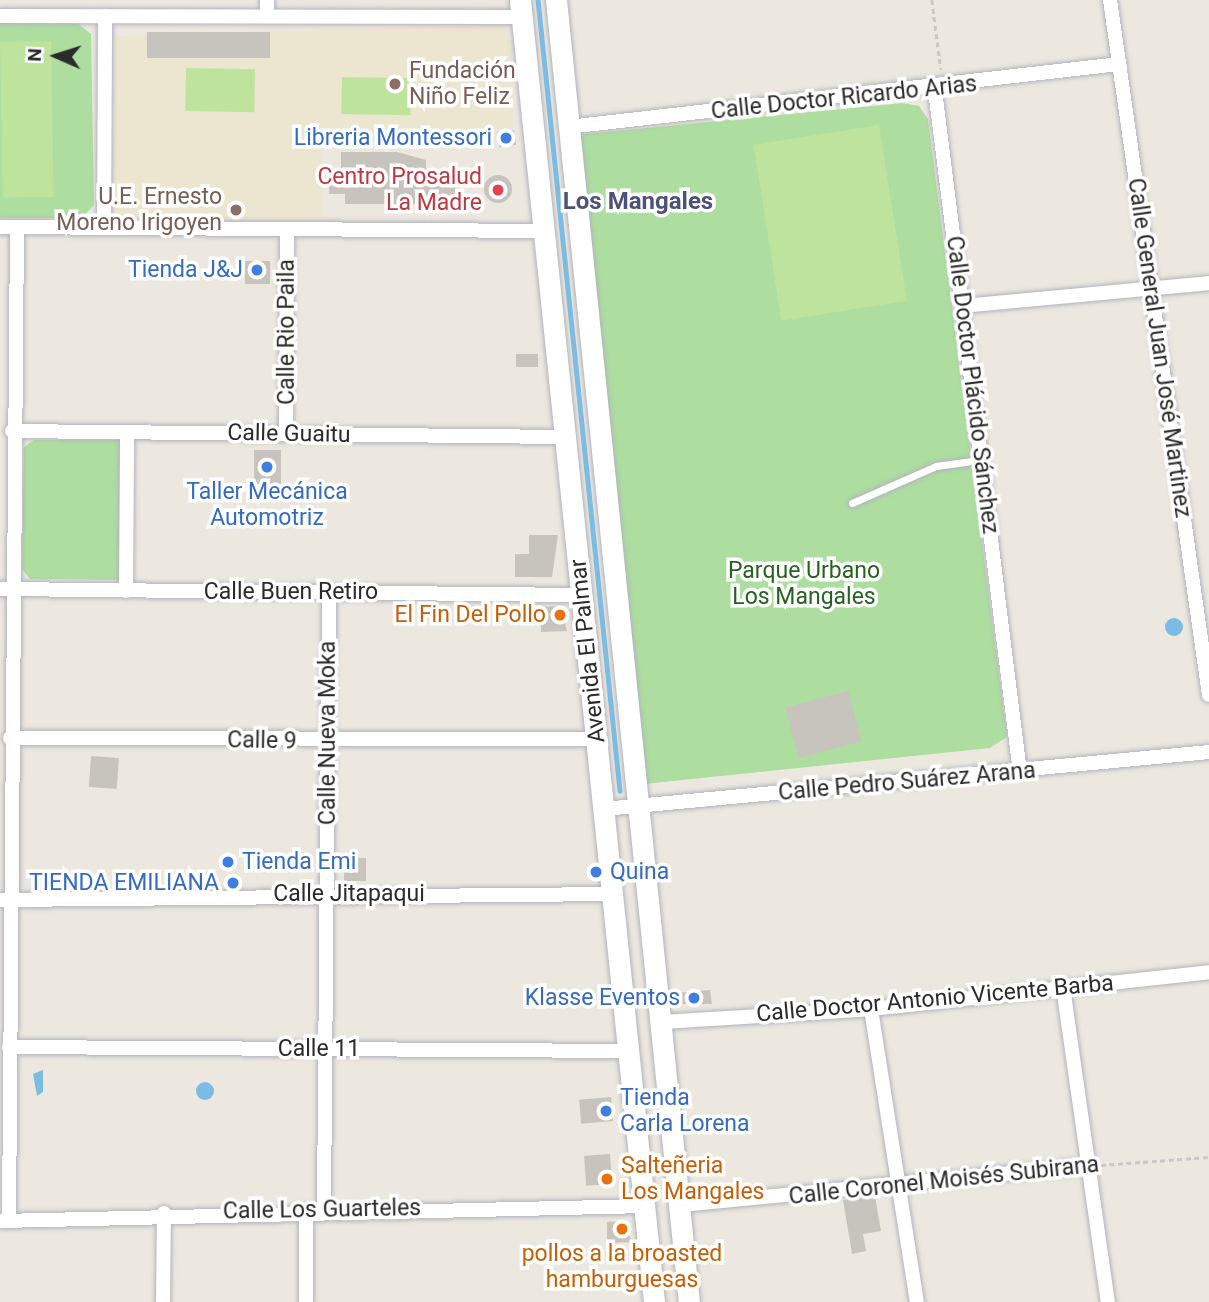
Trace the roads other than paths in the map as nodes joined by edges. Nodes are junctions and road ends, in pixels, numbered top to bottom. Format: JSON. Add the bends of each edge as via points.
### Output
{"nodes":[{"id":1,"x":18,"y":0,"type":"edge"},
{"id":2,"x":267,"y":0,"type":"edge"},
{"id":3,"x":556,"y":0,"type":"edge"},
{"id":4,"x":1110,"y":0,"type":"edge"},
{"id":5,"x":521,"y":8,"type":"edge"},
{"id":6,"x":0,"y":16,"type":"edge"},
{"id":7,"x":18,"y":16,"type":"junction"},
{"id":8,"x":105,"y":16,"type":"junction"},
{"id":9,"x":267,"y":16,"type":"junction"},
{"id":10,"x":1119,"y":64,"type":"junction"},
{"id":11,"x":546,"y":75,"type":"junction"},
{"id":12,"x":935,"y":90,"type":"junction"},
{"id":13,"x":568,"y":127,"type":"junction"},
{"id":14,"x":0,"y":228,"type":"edge"},
{"id":15,"x":17,"y":228,"type":"junction"},
{"id":16,"x":104,"y":228,"type":"junction"},
{"id":17,"x":288,"y":229,"type":"junction"},
{"id":18,"x":545,"y":231,"type":"junction"},
{"id":19,"x":1209,"y":283,"type":"edge"},
{"id":20,"x":1151,"y":287,"type":"junction"},
{"id":21,"x":962,"y":306,"type":"junction"},
{"id":22,"x":12,"y":431,"type":"junction"},
{"id":23,"x":127,"y":432,"type":"junction"},
{"id":24,"x":286,"y":434,"type":"junction"},
{"id":25,"x":567,"y":438,"type":"junction"},
{"id":26,"x":981,"y":460,"type":"junction"},
{"id":27,"x":586,"y":477,"type":"junction"},
{"id":28,"x":852,"y":503,"type":"dead end"},
{"id":29,"x":6,"y":589,"type":"edge"},
{"id":30,"x":126,"y":590,"type":"junction"},
{"id":31,"x":329,"y":592,"type":"junction"},
{"id":32,"x":581,"y":595,"type":"junction"},
{"id":33,"x":1209,"y":695,"type":"edge"},
{"id":34,"x":10,"y":738,"type":"junction"},
{"id":35,"x":597,"y":739,"type":"junction"},
{"id":36,"x":328,"y":742,"type":"junction"},
{"id":37,"x":1209,"y":752,"type":"edge"},
{"id":38,"x":1020,"y":772,"type":"junction"},
{"id":39,"x":639,"y":807,"type":"junction"},
{"id":40,"x":604,"y":809,"type":"junction"},
{"id":41,"x":327,"y":893,"type":"junction"},
{"id":42,"x":613,"y":894,"type":"junction"},
{"id":43,"x":5,"y":900,"type":"edge"},
{"id":44,"x":1209,"y":972,"type":"edge"},
{"id":45,"x":1063,"y":987,"type":"junction"},
{"id":46,"x":871,"y":1009,"type":"junction"},
{"id":47,"x":661,"y":1022,"type":"junction"},
{"id":48,"x":9,"y":1046,"type":"junction"},
{"id":49,"x":326,"y":1049,"type":"junction"},
{"id":50,"x":629,"y":1051,"type":"junction"},
{"id":51,"x":1088,"y":1166,"type":"junction"},
{"id":52,"x":901,"y":1188,"type":"junction"},
{"id":53,"x":680,"y":1205,"type":"junction"},
{"id":54,"x":645,"y":1206,"type":"junction"},
{"id":55,"x":324,"y":1210,"type":"junction"},
{"id":56,"x":306,"y":1211,"type":"junction"},
{"id":57,"x":164,"y":1213,"type":"junction"},
{"id":58,"x":4,"y":1221,"type":"edge"},
{"id":59,"x":682,"y":1237,"type":"junction"},
{"id":60,"x":649,"y":1241,"type":"junction"},
{"id":61,"x":163,"y":1302,"type":"edge"},
{"id":62,"x":306,"y":1302,"type":"edge"},
{"id":63,"x":654,"y":1302,"type":"edge"},
{"id":64,"x":689,"y":1302,"type":"edge"},
{"id":65,"x":917,"y":1302,"type":"edge"},
{"id":66,"x":1108,"y":1302,"type":"edge"}],
"edges":[{"from":1,"to":7,"type":"street"},
{"from":2,"to":9,"type":"street"},
{"from":3,"to":11,"type":"street","name":"Avenida El Palmar"},
{"from":4,"to":10,"type":"street","name":"Calle General Juan José Martinez"},
{"from":5,"to":9,"type":"street"},
{"from":5,"to":11,"type":"street","name":"Avenida El Palmar"},
{"from":6,"to":7,"type":"street"},
{"from":7,"to":8,"type":"street"},
{"from":8,"to":9,"type":"street"},
{"from":8,"to":16,"type":"street"},
{"from":10,"to":12,"type":"street","name":"Calle Doctor Ricardo Arias"},
{"from":10,"to":20,"type":"street","name":"Calle General Juan José Martinez"},
{"from":11,"to":13,"type":"street","name":"Avenida El Palmar"},
{"from":11,"to":18,"type":"street","name":"Avenida El Palmar"},
{"from":12,"to":13,"type":"street","name":"Calle Doctor Ricardo Arias"},
{"from":12,"to":21,"type":"street","name":"Calle Doctor Plácido Sánchez"},
{"from":13,"to":27,"type":"street","name":"Avenida El Palmar"},
{"from":14,"to":15,"type":"street"},
{"from":15,"to":16,"type":"street"},
{"from":15,"to":22,"type":"street"},
{"from":16,"to":17,"type":"street"},
{"from":17,"to":18,"type":"street"},
{"from":17,"to":24,"type":"street","name":"Calle Rio Paila"},
{"from":18,"to":25,"type":"street","name":"Avenida El Palmar"},
{"from":19,"to":20,"type":"street"},
{"from":20,"to":21,"type":"street"},
{"from":20,"to":33,"type":"street","name":"Calle General Juan José Martinez"},
{"from":21,"to":26,"type":"street","name":"Calle Doctor Plácido Sánchez"},
{"from":22,"to":23,"type":"street","name":"Calle Guaitu"},
{"from":22,"to":29,"type":"street"},
{"from":23,"to":24,"type":"street","name":"Calle Guaitu"},
{"from":23,"to":30,"type":"street"},
{"from":24,"to":25,"type":"street","name":"Calle Guaitu"},
{"from":25,"to":27,"type":"street","name":"Avenida El Palmar"},
{"from":26,"to":28,"type":"lane","via":[[936,466]]},
{"from":26,"to":38,"type":"street","name":"Calle Doctor Plácido Sánchez"},
{"from":27,"to":32,"type":"street","name":"Avenida El Palmar"},
{"from":27,"to":39,"type":"street","name":"Avenida El Palmar"},
{"from":29,"to":30,"type":"street","name":"Calle Buen Retiro"},
{"from":29,"to":34,"type":"street"},
{"from":30,"to":31,"type":"street","name":"Calle Buen Retiro"},
{"from":31,"to":32,"type":"street","name":"Calle Buen Retiro"},
{"from":31,"to":36,"type":"street","name":"Calle Nueva Moka"},
{"from":32,"to":35,"type":"street","name":"Avenida El Palmar"},
{"from":34,"to":36,"type":"street","name":"Calle 9"},
{"from":34,"to":43,"type":"street"},
{"from":35,"to":36,"type":"street","name":"Calle 9"},
{"from":35,"to":40,"type":"street","name":"Avenida El Palmar"},
{"from":36,"to":41,"type":"street","name":"Calle Nueva Moka"},
{"from":37,"to":38,"type":"street","name":"Calle Pedro Suárez Arana"},
{"from":38,"to":39,"type":"street","name":"Calle Pedro Suárez Arana"},
{"from":39,"to":40,"type":"street","name":"Calle Pedro Suárez Arana"},
{"from":39,"to":47,"type":"street","name":"Avenida El Palmar"},
{"from":40,"to":42,"type":"street","name":"Avenida El Palmar"},
{"from":41,"to":42,"type":"street","name":"Calle Jitapaqui"},
{"from":41,"to":43,"type":"street","name":"Calle Jitapaqui"},
{"from":41,"to":49,"type":"street","name":"Calle Nueva Moka"},
{"from":42,"to":50,"type":"street","name":"Avenida El Palmar"},
{"from":43,"to":48,"type":"street"},
{"from":44,"to":45,"type":"street","name":"Calle Doctor Antonio Vicente Barba"},
{"from":45,"to":46,"type":"street","name":"Calle Doctor Antonio Vicente Barba"},
{"from":45,"to":51,"type":"street"},
{"from":46,"to":47,"type":"street","name":"Calle Doctor Antonio Vicente Barba"},
{"from":46,"to":52,"type":"street"},
{"from":47,"to":53,"type":"street","name":"Avenida El Palmar"},
{"from":48,"to":49,"type":"street","name":"Calle 11"},
{"from":48,"to":58,"type":"street"},
{"from":49,"to":50,"type":"street","name":"Calle 11"},
{"from":49,"to":55,"type":"street","name":"Calle Nueva Moka"},
{"from":50,"to":54,"type":"street","name":"Avenida El Palmar"},
{"from":51,"to":52,"type":"street","name":"Calle Coronel Moisés Subirana"},
{"from":51,"to":66,"type":"street"},
{"from":52,"to":53,"type":"street","name":"Calle Coronel Moisés Subirana"},
{"from":52,"to":65,"type":"street"},
{"from":53,"to":59,"type":"street","name":"Avenida El Palmar"},
{"from":54,"to":55,"type":"street","name":"Calle Los Guarteles"},
{"from":54,"to":60,"type":"street","name":"Avenida El Palmar"},
{"from":55,"to":56,"type":"street","name":"Calle Los Guarteles"},
{"from":56,"to":57,"type":"street","name":"Calle Los Guarteles"},
{"from":56,"to":62,"type":"street"},
{"from":57,"to":58,"type":"street","name":"Calle Los Guarteles"},
{"from":57,"to":61,"type":"street"},
{"from":59,"to":60,"type":"street","via":[[662,1245]]},
{"from":59,"to":64,"type":"street","name":"Avenida El Palmar"},
{"from":60,"to":63,"type":"street","name":"Avenida El Palmar"}]}
